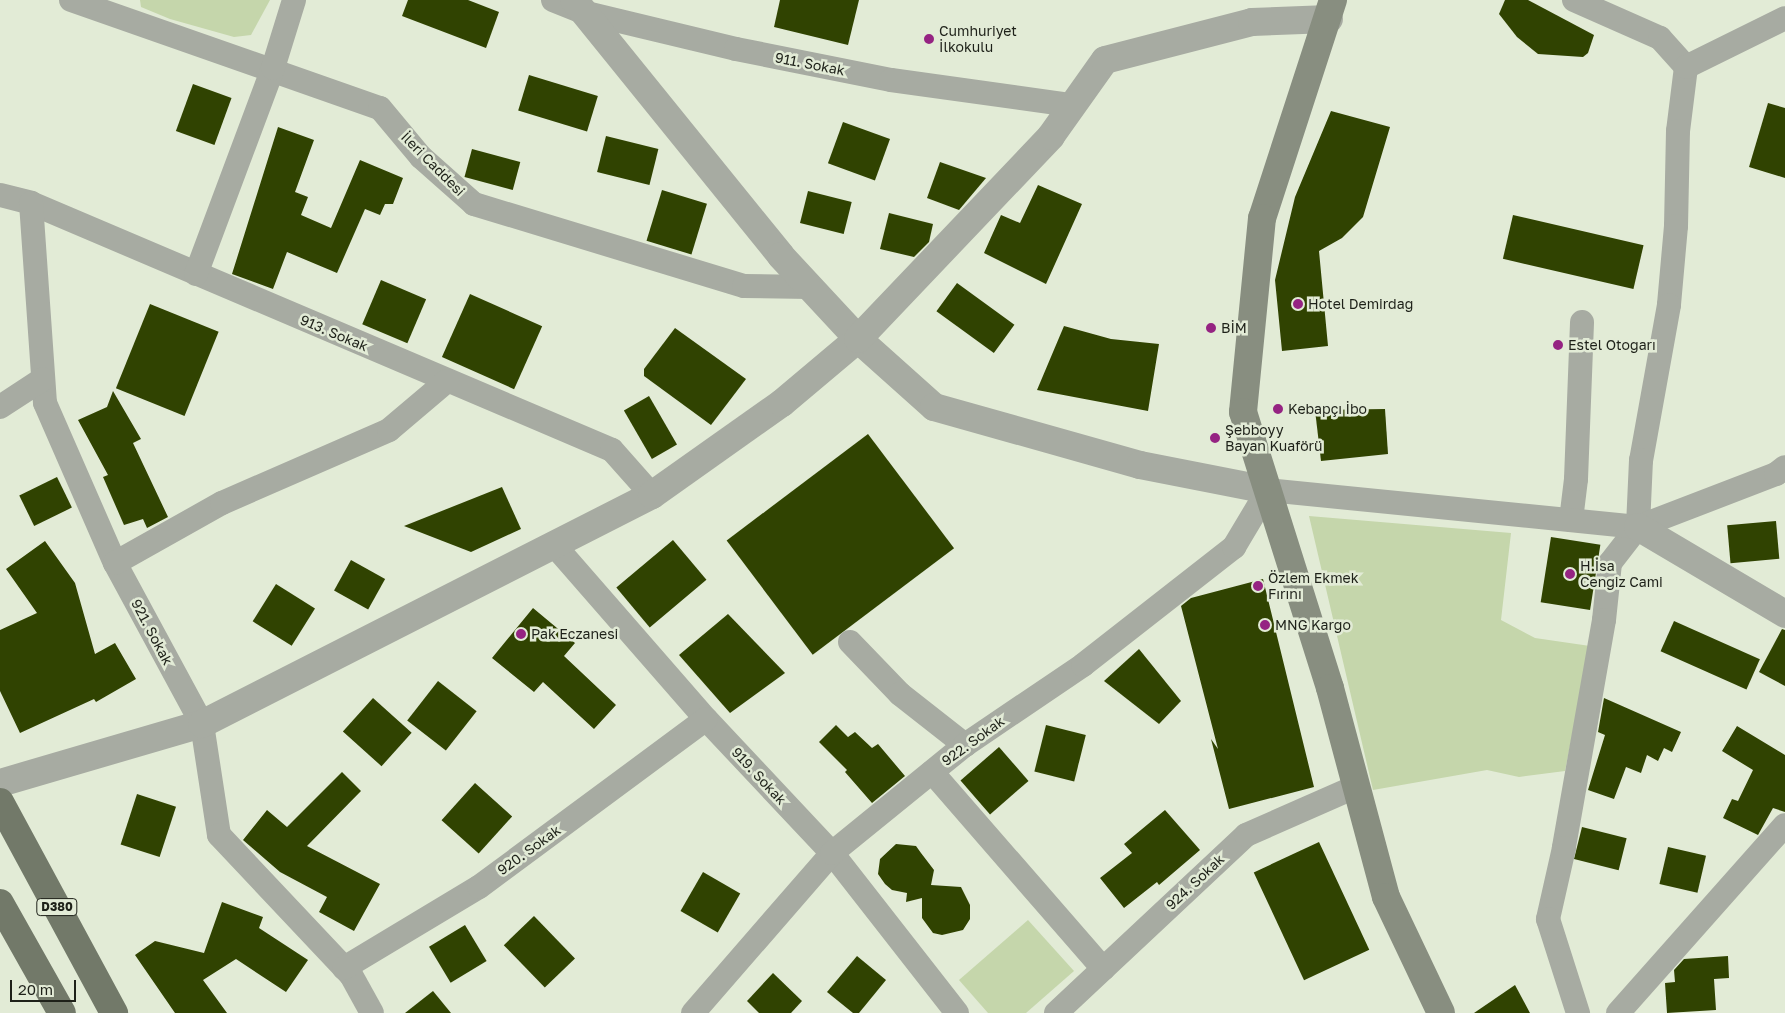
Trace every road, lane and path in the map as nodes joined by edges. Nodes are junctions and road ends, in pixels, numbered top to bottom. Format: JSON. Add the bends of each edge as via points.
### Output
{"nodes":[{"id":1,"x":71,"y":0,"type":"edge"},
{"id":2,"x":294,"y":0,"type":"edge"},
{"id":3,"x":553,"y":0,"type":"edge"},
{"id":4,"x":1352,"y":0,"type":"edge"},
{"id":5,"x":1574,"y":0,"type":"edge"},
{"id":6,"x":114,"y":6,"type":"edge"},
{"id":7,"x":578,"y":6,"type":"edge"},
{"id":8,"x":1331,"y":9,"type":"edge"},
{"id":9,"x":1785,"y":18,"type":"edge"},
{"id":10,"x":1686,"y":67,"type":"junction"},
{"id":11,"x":273,"y":68,"type":"junction"},
{"id":12,"x":1072,"y":105,"type":"junction"},
{"id":13,"x":0,"y":195,"type":"edge"},
{"id":14,"x":32,"y":204,"type":"junction"},
{"id":15,"x":196,"y":274,"type":"junction"},
{"id":16,"x":810,"y":287,"type":"junction"},
{"id":17,"x":1582,"y":322,"type":"dead end"},
{"id":18,"x":858,"y":339,"type":"junction"},
{"id":19,"x":43,"y":379,"type":"junction"},
{"id":20,"x":447,"y":381,"type":"junction"},
{"id":21,"x":0,"y":407,"type":"edge"},
{"id":22,"x":1785,"y":467,"type":"edge"},
{"id":23,"x":1268,"y":490,"type":"junction"},
{"id":24,"x":652,"y":495,"type":"junction"},
{"id":25,"x":1571,"y":520,"type":"junction"},
{"id":26,"x":1638,"y":527,"type":"junction"},
{"id":27,"x":555,"y":546,"type":"junction"},
{"id":28,"x":115,"y":563,"type":"junction"},
{"id":29,"x":1785,"y":614,"type":"edge"},
{"id":30,"x":850,"y":642,"type":"dead end"},
{"id":31,"x":706,"y":719,"type":"junction"},
{"id":32,"x":202,"y":724,"type":"junction"},
{"id":33,"x":964,"y":745,"type":"junction"},
{"id":34,"x":932,"y":772,"type":"junction"},
{"id":35,"x":0,"y":783,"type":"edge"},
{"id":36,"x":1356,"y":786,"type":"junction"},
{"id":37,"x":0,"y":802,"type":"edge"},
{"id":38,"x":1785,"y":825,"type":"edge"},
{"id":39,"x":832,"y":853,"type":"junction"},
{"id":40,"x":0,"y":903,"type":"edge"},
{"id":41,"x":344,"y":968,"type":"junction"},
{"id":42,"x":1103,"y":969,"type":"junction"},
{"id":43,"x":62,"y":1013,"type":"edge"},
{"id":44,"x":114,"y":1013,"type":"edge"},
{"id":45,"x":372,"y":1013,"type":"edge"},
{"id":46,"x":693,"y":1013,"type":"edge"},
{"id":47,"x":957,"y":1013,"type":"edge"},
{"id":48,"x":1056,"y":1013,"type":"edge"},
{"id":49,"x":1441,"y":1013,"type":"edge"},
{"id":50,"x":1578,"y":1013,"type":"edge"},
{"id":51,"x":1618,"y":1013,"type":"edge"}],
"edges":[{"from":1,"to":6,"type":"street","name":"İleri Caddesi"},
{"from":2,"to":11,"type":"street"},
{"from":3,"to":7,"type":"street","name":"911. Sokak"},
{"from":4,"to":8,"type":"main road"},
{"from":5,"to":10,"type":"street","via":[[1660,38]]},
{"from":6,"to":11,"type":"street","name":"İleri Caddesi"},
{"from":7,"to":12,"type":"street","name":"911. Sokak","via":[[736,49],[891,80]]},
{"from":7,"to":16,"type":"street"},
{"from":8,"to":12,"type":"street","via":[[1252,22],[1105,60]]},
{"from":8,"to":23,"type":"main road","via":[[1262,218],[1243,412]]},
{"from":9,"to":10,"type":"street"},
{"from":10,"to":26,"type":"street","via":[[1678,131],[1676,226],[1669,305],[1641,460]]},
{"from":11,"to":15,"type":"street"},
{"from":11,"to":16,"type":"street","name":"İleri Caddesi","via":[[380,108],[421,157],[474,204],[744,286]]},
{"from":12,"to":18,"type":"street","via":[[1051,136]]},
{"from":13,"to":14,"type":"street","name":"913. Sokak"},
{"from":14,"to":15,"type":"street","name":"913. Sokak"},
{"from":14,"to":19,"type":"street","name":"921. Sokak"},
{"from":15,"to":20,"type":"street","name":"913. Sokak"},
{"from":16,"to":18,"type":"street"},
{"from":17,"to":25,"type":"street","via":[[1576,479]]},
{"from":18,"to":23,"type":"street","via":[[934,407],[1140,465]]},
{"from":18,"to":24,"type":"street","via":[[782,403]]},
{"from":19,"to":21,"type":"street"},
{"from":19,"to":28,"type":"street","name":"921. Sokak","via":[[45,403]]},
{"from":20,"to":24,"type":"street","name":"913. Sokak","via":[[612,450]]},
{"from":20,"to":28,"type":"street","via":[[388,430],[222,503]]},
{"from":22,"to":26,"type":"street","via":[[1776,474]]},
{"from":23,"to":25,"type":"street"},
{"from":23,"to":33,"type":"street","name":"922. Sokak","via":[[1234,547],[1083,665]]},
{"from":23,"to":36,"type":"main road","via":[[1330,688]]},
{"from":24,"to":27,"type":"street"},
{"from":25,"to":26,"type":"street"},
{"from":26,"to":29,"type":"street"},
{"from":26,"to":50,"type":"street","via":[[1610,563],[1599,648],[1564,848],[1548,919]]},
{"from":27,"to":31,"type":"street","name":"919. Sokak"},
{"from":27,"to":32,"type":"street","via":[[300,671]]},
{"from":28,"to":32,"type":"street","name":"921. Sokak"},
{"from":30,"to":33,"type":"street","via":[[900,694]]},
{"from":31,"to":39,"type":"street","name":"919. Sokak"},
{"from":31,"to":41,"type":"street","name":"920. Sokak","via":[[479,887]]},
{"from":32,"to":35,"type":"street"},
{"from":32,"to":41,"type":"street","name":"921. Sokak","via":[[219,835]]},
{"from":33,"to":34,"type":"street","name":"922. Sokak"},
{"from":34,"to":39,"type":"street","name":"922. Sokak"},
{"from":34,"to":42,"type":"street"},
{"from":36,"to":42,"type":"street","name":"924. Sokak","via":[[1246,835]]},
{"from":36,"to":49,"type":"main road","via":[[1386,898]]},
{"from":37,"to":44,"type":"main road","number":"D380"},
{"from":38,"to":51,"type":"street"},
{"from":39,"to":46,"type":"street","name":"922. Sokak"},
{"from":39,"to":47,"type":"street","name":"919. Sokak"},
{"from":40,"to":43,"type":"main road"},
{"from":41,"to":45,"type":"street","name":"921. Sokak"},
{"from":42,"to":48,"type":"street","name":"924. Sokak"}]}
